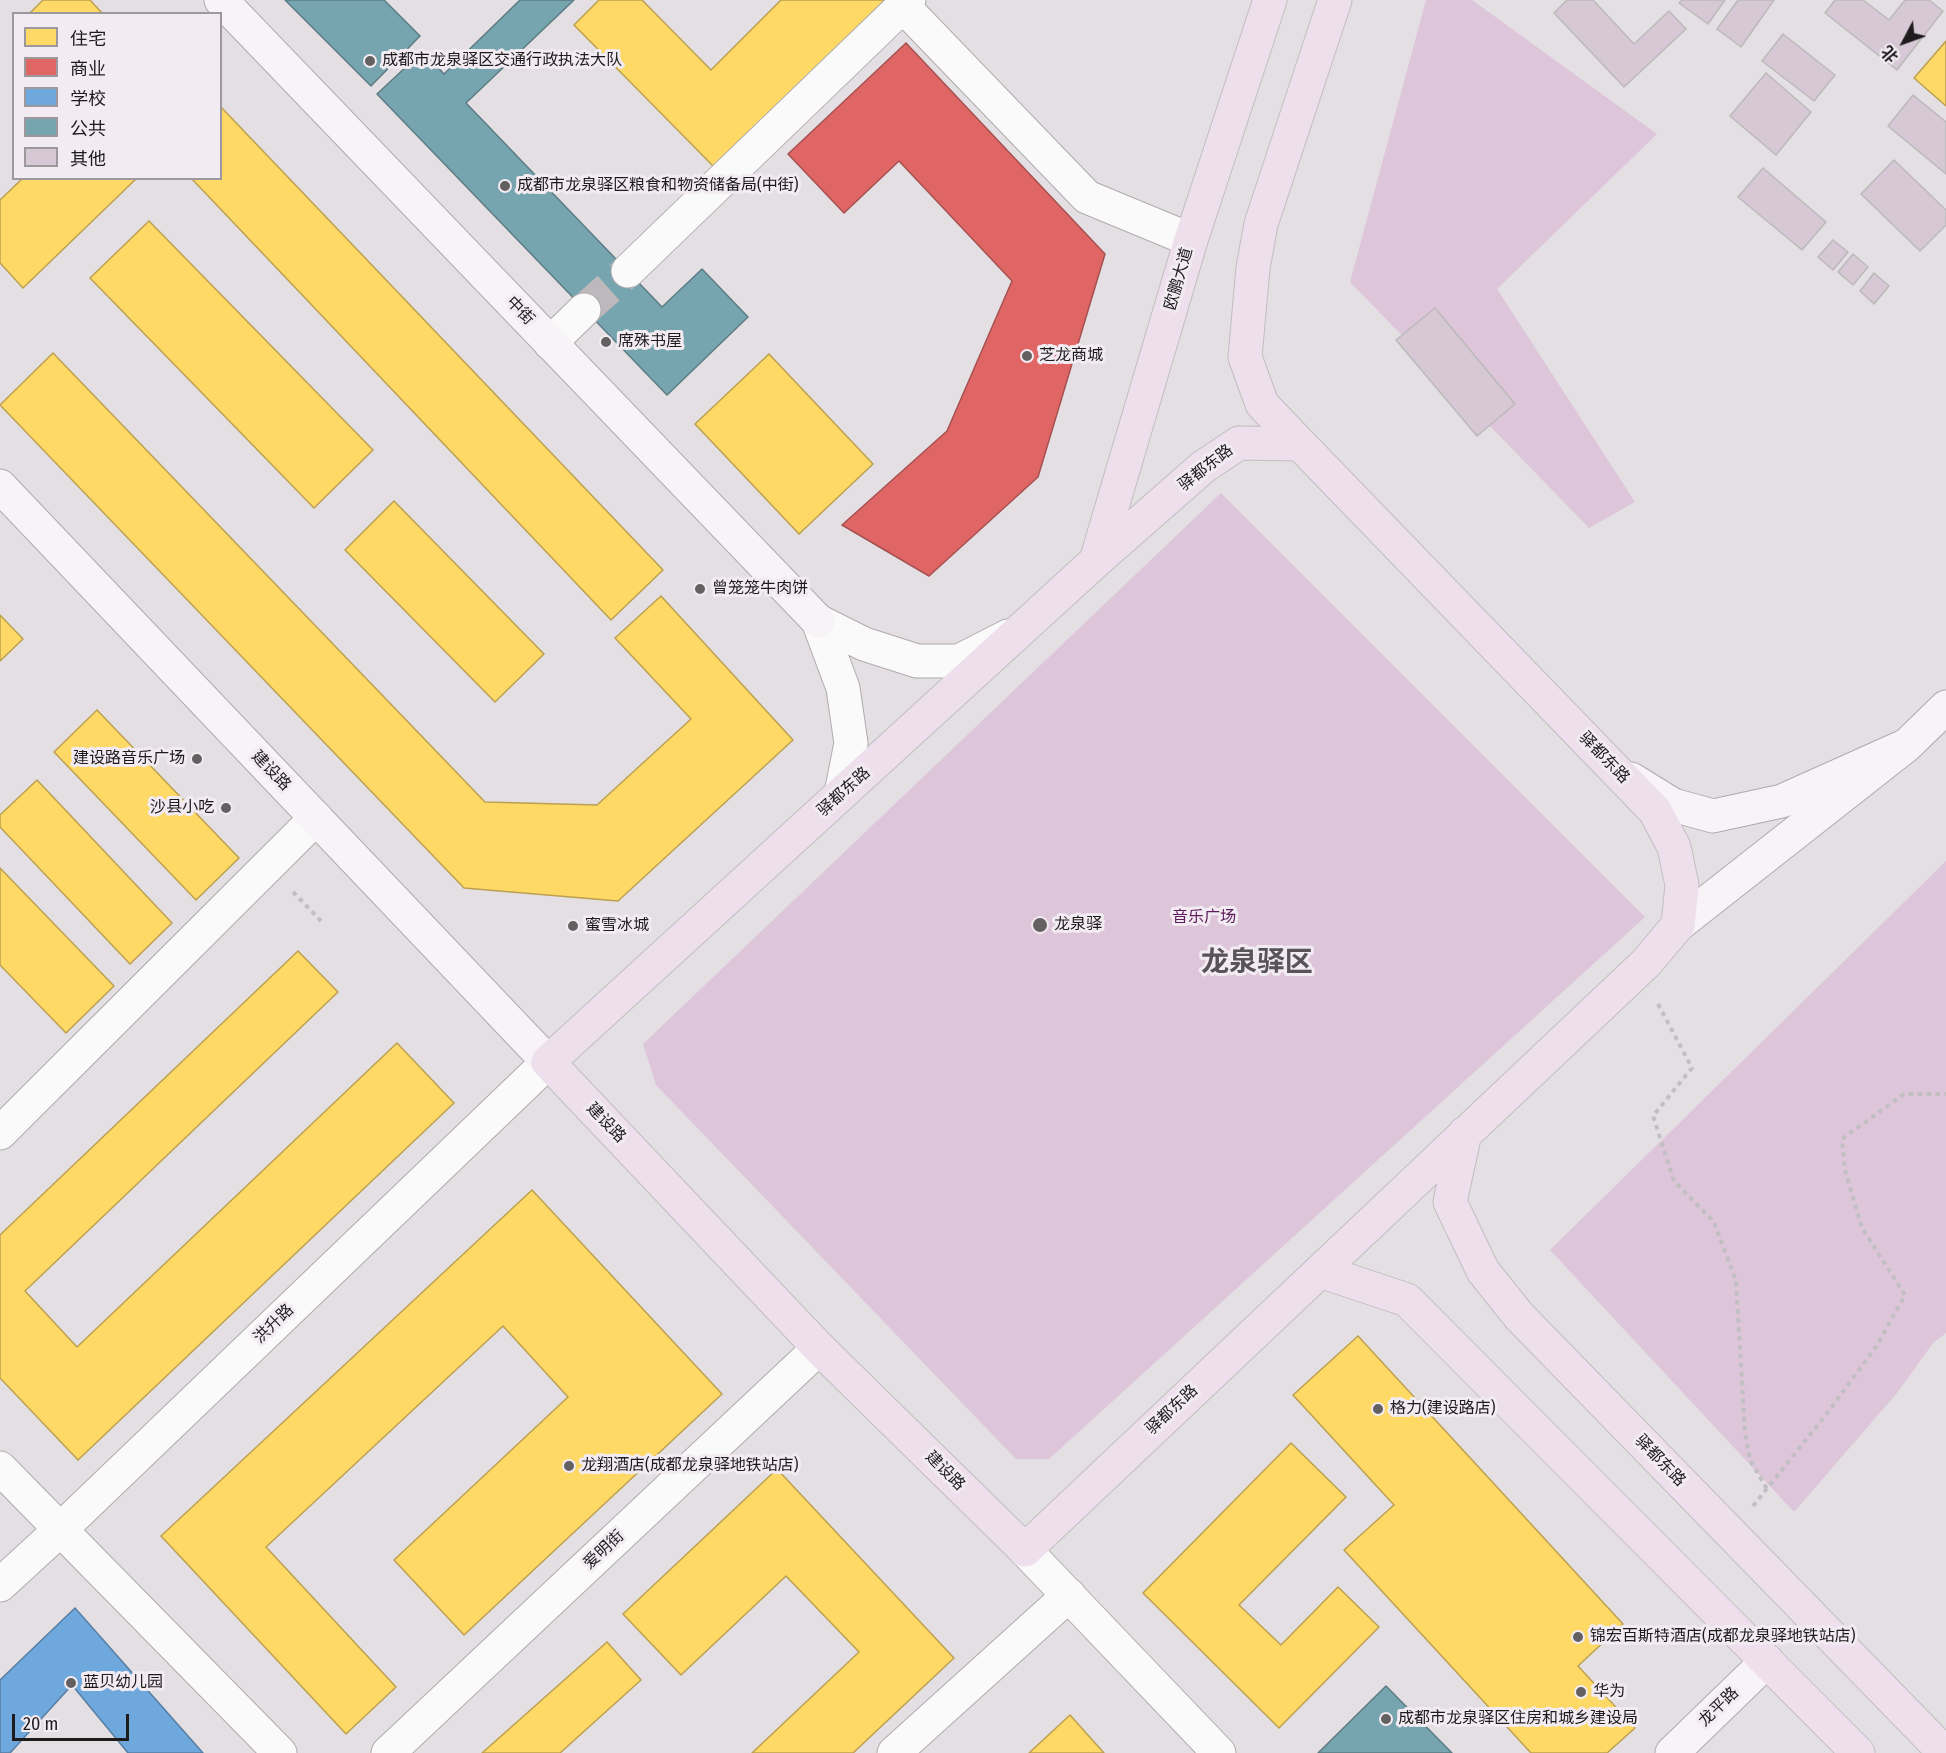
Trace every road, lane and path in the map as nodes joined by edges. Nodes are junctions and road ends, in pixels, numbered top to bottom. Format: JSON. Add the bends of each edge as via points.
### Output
{"nodes":[{"id":1,"x":221,"y":0,"type":"edge"},
{"id":2,"x":1270,"y":0,"type":"edge"},
{"id":3,"x":1335,"y":0,"type":"edge"},
{"id":4,"x":906,"y":3,"type":"edge"},
{"id":5,"x":1191,"y":240,"type":"junction"},
{"id":6,"x":628,"y":272,"type":"tunnel mouth"},
{"id":7,"x":584,"y":310,"type":"tunnel mouth"},
{"id":8,"x":550,"y":342,"type":"junction"},
{"id":9,"x":1300,"y":444,"type":"junction"},
{"id":10,"x":0,"y":486,"type":"edge"},
{"id":11,"x":1096,"y":561,"type":"junction"},
{"id":12,"x":818,"y":621,"type":"junction"},
{"id":13,"x":1025,"y":627,"type":"junction"},
{"id":14,"x":1946,"y":707,"type":"edge"},
{"id":15,"x":1907,"y":745,"type":"junction"},
{"id":16,"x":1614,"y":769,"type":"junction"},
{"id":17,"x":842,"y":794,"type":"junction"},
{"id":18,"x":316,"y":818,"type":"junction"},
{"id":19,"x":1678,"y":925,"type":"junction"},
{"id":20,"x":1660,"y":996,"type":"dead end"},
{"id":21,"x":548,"y":1062,"type":"junction"},
{"id":22,"x":1946,"y":1094,"type":"edge"},
{"id":23,"x":1465,"y":1132,"type":"junction"},
{"id":24,"x":0,"y":1133,"type":"edge"},
{"id":25,"x":1320,"y":1271,"type":"junction"},
{"id":26,"x":819,"y":1348,"type":"junction"},
{"id":27,"x":0,"y":1468,"type":"edge"},
{"id":28,"x":1767,"y":1489,"type":"junction"},
{"id":29,"x":61,"y":1529,"type":"junction"},
{"id":30,"x":1731,"y":1534,"type":"junction"},
{"id":31,"x":1025,"y":1550,"type":"junction"},
{"id":32,"x":0,"y":1585,"type":"edge"},
{"id":33,"x":1069,"y":1595,"type":"junction"},
{"id":34,"x":1767,"y":1661,"type":"junction"},
{"id":35,"x":280,"y":1753,"type":"edge"},
{"id":36,"x":388,"y":1753,"type":"edge"},
{"id":37,"x":894,"y":1753,"type":"edge"},
{"id":38,"x":1219,"y":1753,"type":"edge"},
{"id":39,"x":1672,"y":1753,"type":"edge"},
{"id":40,"x":1858,"y":1753,"type":"edge"},
{"id":41,"x":1945,"y":1753,"type":"edge"}],
"edges":[{"from":1,"to":8,"type":"street","name":"中街"},
{"from":2,"to":5,"type":"highway","name":"欧鹏大道"},
{"from":3,"to":9,"type":"highway","via":[[1261,224],[1245,357],[1262,404]]},
{"from":4,"to":5,"type":"street","via":[[1087,197]]},
{"from":4,"to":6,"type":"street"},
{"from":5,"to":11,"type":"highway","name":"欧鹏大道"},
{"from":7,"to":8,"type":"street"},
{"from":8,"to":12,"type":"street","name":"中街"},
{"from":9,"to":11,"type":"highway","name":"驿都东路","via":[[1239,443],[1203,467]]},
{"from":9,"to":16,"type":"highway","name":"驿都东路"},
{"from":10,"to":18,"type":"street","name":"建设路"},
{"from":11,"to":13,"type":"highway","name":"驿都东路"},
{"from":12,"to":13,"type":"street","via":[[864,644],[917,661],[958,661]]},
{"from":12,"to":17,"type":"street","via":[[845,699],[850,743]]},
{"from":13,"to":17,"type":"highway","name":"驿都东路"},
{"from":14,"to":15,"type":"street"},
{"from":15,"to":16,"type":"street","via":[[1782,801],[1713,816],[1673,805]]},
{"from":15,"to":19,"type":"street"},
{"from":16,"to":19,"type":"highway","name":"驿都东路","via":[[1655,811],[1674,847],[1682,885]]},
{"from":17,"to":21,"type":"highway","name":"驿都东路"},
{"from":18,"to":21,"type":"street","name":"建设路"},
{"from":18,"to":24,"type":"street"},
{"from":19,"to":23,"type":"highway","name":"驿都东路","via":[[1646,963]]},
{"from":20,"to":28,"type":"path","via":[[1658,1006],[1692,1068],[1653,1116],[1674,1181],[1714,1222],[1736,1281],[1745,1433],[1750,1460]]},
{"from":21,"to":26,"type":"highway","name":"建设路"},
{"from":21,"to":29,"type":"street","name":"洪升路"},
{"from":22,"to":28,"type":"path","via":[[1904,1094],[1842,1139],[1845,1170],[1862,1228],[1905,1295],[1876,1347]]},
{"from":23,"to":25,"type":"highway","name":"驿都东路"},
{"from":23,"to":30,"type":"highway","name":"驿都东路","via":[[1450,1202],[1483,1271],[1519,1316]]},
{"from":25,"to":31,"type":"highway","name":"驿都东路"},
{"from":25,"to":34,"type":"highway","via":[[1407,1300]]},
{"from":26,"to":31,"type":"highway","name":"建设路"},
{"from":26,"to":36,"type":"street","name":"爱明街"},
{"from":27,"to":29,"type":"street"},
{"from":28,"to":30,"type":"path"},
{"from":29,"to":32,"type":"street","name":"洪升路"},
{"from":29,"to":35,"type":"street"},
{"from":30,"to":41,"type":"highway","name":"驿都东路"},
{"from":31,"to":33,"type":"street","name":"建设路"},
{"from":33,"to":37,"type":"street"},
{"from":33,"to":38,"type":"street","name":"建设路"},
{"from":34,"to":39,"type":"street","name":"龙平路"},
{"from":34,"to":40,"type":"highway"}]}
